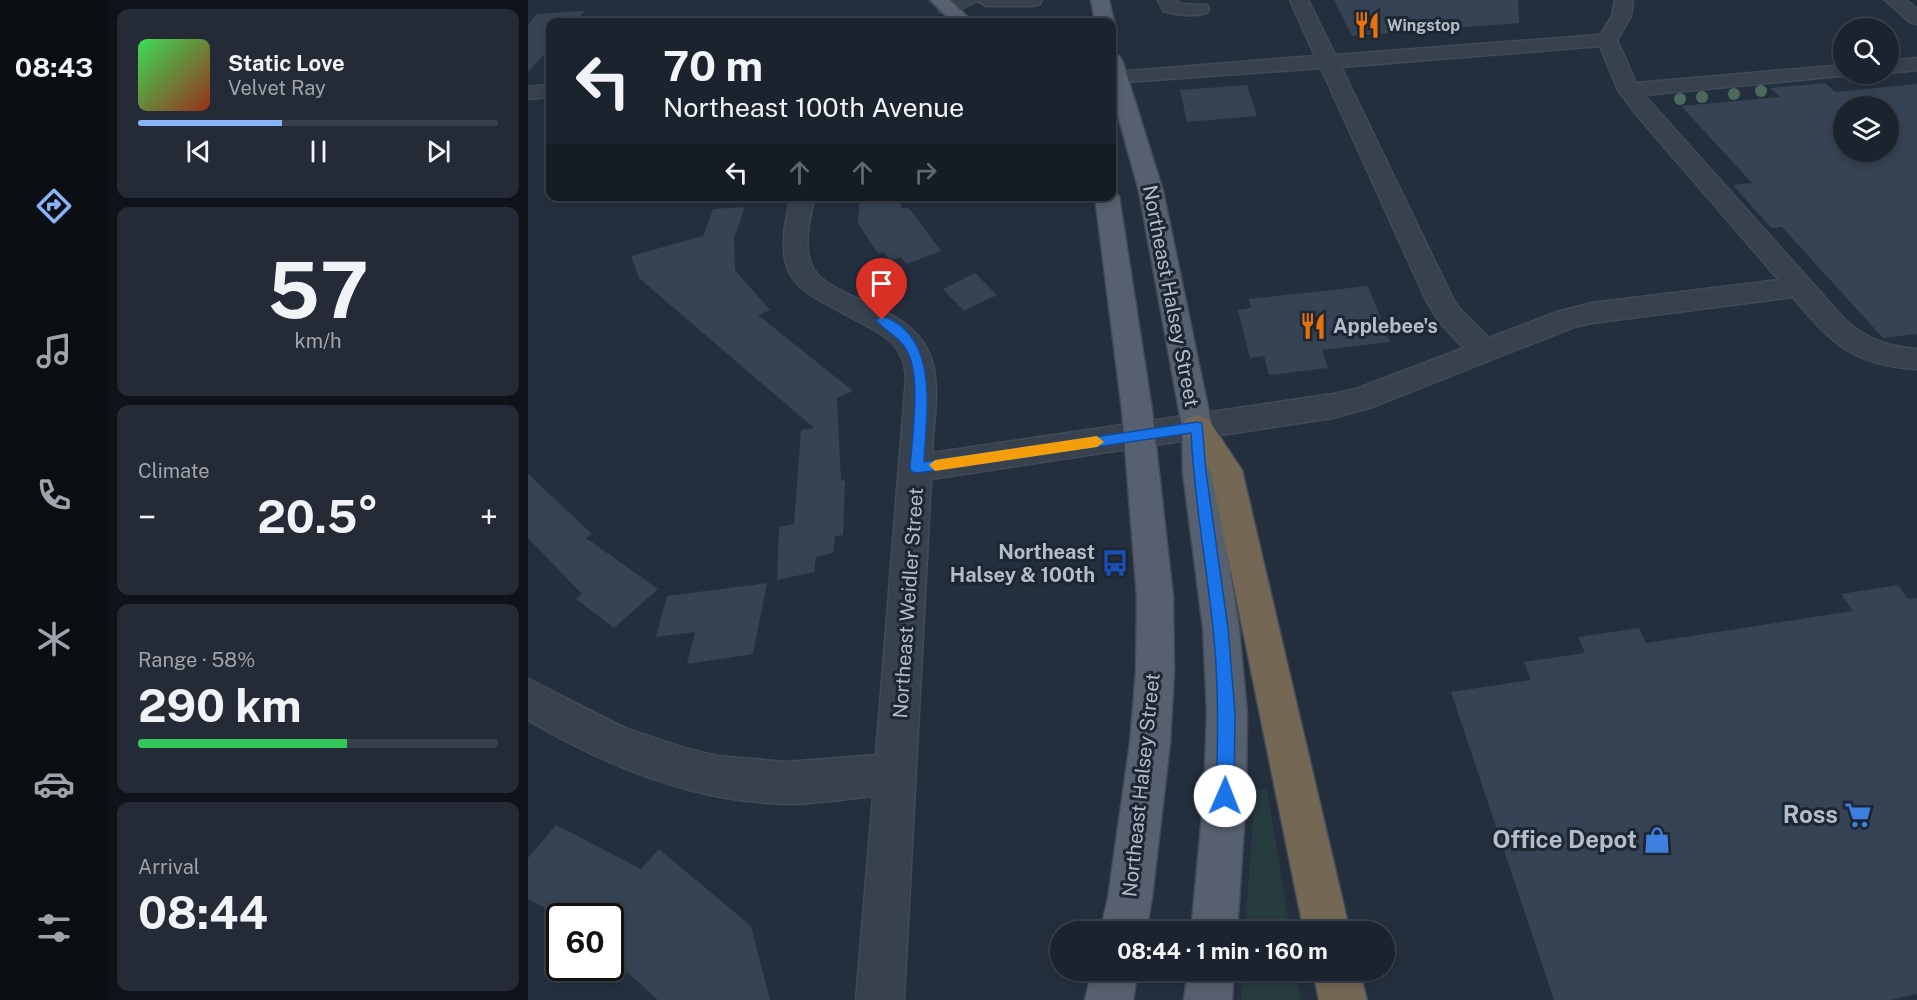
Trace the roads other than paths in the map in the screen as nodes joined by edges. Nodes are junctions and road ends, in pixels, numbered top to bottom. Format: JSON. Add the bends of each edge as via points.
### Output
{"nodes":[{"id":1,"x":969,"y":0,"type":"edge"},
{"id":2,"x":986,"y":0,"type":"edge"},
{"id":3,"x":1033,"y":0,"type":"edge"},
{"id":4,"x":1100,"y":0,"type":"edge"},
{"id":5,"x":1167,"y":0,"type":"edge"},
{"id":6,"x":1299,"y":0,"type":"edge"},
{"id":7,"x":1624,"y":0,"type":"edge"},
{"id":8,"x":943,"y":4,"type":"edge"},
{"id":9,"x":1904,"y":4,"type":"edge"},
{"id":10,"x":1200,"y":9,"type":"dead end"},
{"id":11,"x":959,"y":18,"type":"edge"},
{"id":12,"x":1103,"y":18,"type":"edge"},
{"id":13,"x":1917,"y":18,"type":"edge"},
{"id":14,"x":1607,"y":40,"type":"junction"},
{"id":15,"x":1328,"y":60,"type":"junction"},
{"id":16,"x":1917,"y":64,"type":"edge"},
{"id":17,"x":1899,"y":66,"type":"edge"},
{"id":18,"x":1116,"y":69,"type":"edge"},
{"id":19,"x":1833,"y":71,"type":"edge"},
{"id":20,"x":1116,"y":79,"type":"edge"},
{"id":21,"x":1629,"y":90,"type":"junction"},
{"id":22,"x":546,"y":91,"type":"edge"},
{"id":23,"x":528,"y":93,"type":"edge"},
{"id":24,"x":802,"y":201,"type":"edge"},
{"id":25,"x":1108,"y":201,"type":"edge"},
{"id":26,"x":1800,"y":287,"type":"junction"},
{"id":27,"x":1485,"y":352,"type":"junction"},
{"id":28,"x":1917,"y":359,"type":"edge"},
{"id":29,"x":1197,"y":427,"type":"junction"},
{"id":30,"x":1140,"y":435,"type":"junction"},
{"id":31,"x":917,"y":468,"type":"junction"},
{"id":32,"x":528,"y":698,"type":"edge"},
{"id":33,"x":896,"y":773,"type":"junction"},
{"id":34,"x":1125,"y":921,"type":"edge"},
{"id":35,"x":1216,"y":921,"type":"edge"},
{"id":36,"x":1326,"y":921,"type":"edge"},
{"id":37,"x":1113,"y":981,"type":"edge"},
{"id":38,"x":1210,"y":981,"type":"edge"},
{"id":39,"x":1338,"y":981,"type":"edge"},
{"id":40,"x":880,"y":1000,"type":"edge"},
{"id":41,"x":1109,"y":1000,"type":"edge"},
{"id":42,"x":1208,"y":1000,"type":"edge"},
{"id":43,"x":1342,"y":1000,"type":"edge"}],
"edges":[{"from":1,"to":8,"type":"street"},
{"from":2,"to":3,"type":"street"},
{"from":4,"to":12,"type":"main road"},
{"from":5,"to":10,"type":"street","via":[[1176,9]]},
{"from":6,"to":15,"type":"street"},
{"from":7,"to":14,"type":"street","via":[[1622,16]]},
{"from":8,"to":11,"type":"main road"},
{"from":9,"to":13,"type":"street"},
{"from":14,"to":15,"type":"street"},
{"from":14,"to":21,"type":"street"},
{"from":15,"to":18,"type":"street"},
{"from":15,"to":27,"type":"street","via":[[1440,300],[1449,315]]},
{"from":16,"to":17,"type":"street"},
{"from":19,"to":21,"type":"street"},
{"from":20,"to":29,"type":"main road","name":"Northeast Halsey Street","via":[[1151,191]]},
{"from":21,"to":26,"type":"street"},
{"from":22,"to":23,"type":"street"},
{"from":24,"to":31,"type":"street","name":"Northeast Weidler Street","via":[[796,227],[798,266],[810,283],[897,329],[914,352],[921,378]]},
{"from":25,"to":30,"type":"main road","name":"Northeast Halsey Street"},
{"from":26,"to":27,"type":"street","via":[[1592,313]]},
{"from":26,"to":28,"type":"street","via":[[1843,336],[1882,356]]},
{"from":27,"to":29,"type":"street","via":[[1361,399]]},
{"from":29,"to":30,"type":"street"},
{"from":29,"to":35,"type":"main road","name":"Northeast Halsey Street","via":[[1227,713]]},
{"from":29,"to":36,"type":"highway","via":[[1226,470]]},
{"from":30,"to":31,"type":"street"},
{"from":30,"to":34,"type":"main road","name":"Northeast Halsey Street","via":[[1155,597],[1155,672],[1150,743]]},
{"from":31,"to":33,"type":"street","name":"Northeast Weidler Street"},
{"from":32,"to":33,"type":"street","via":[[569,724],[650,759],[727,779],[788,783]]},
{"from":33,"to":40,"type":"street","name":"Northeast Weidler Street"},
{"from":37,"to":41,"type":"main road"},
{"from":38,"to":42,"type":"main road"},
{"from":39,"to":43,"type":"highway"}]}
